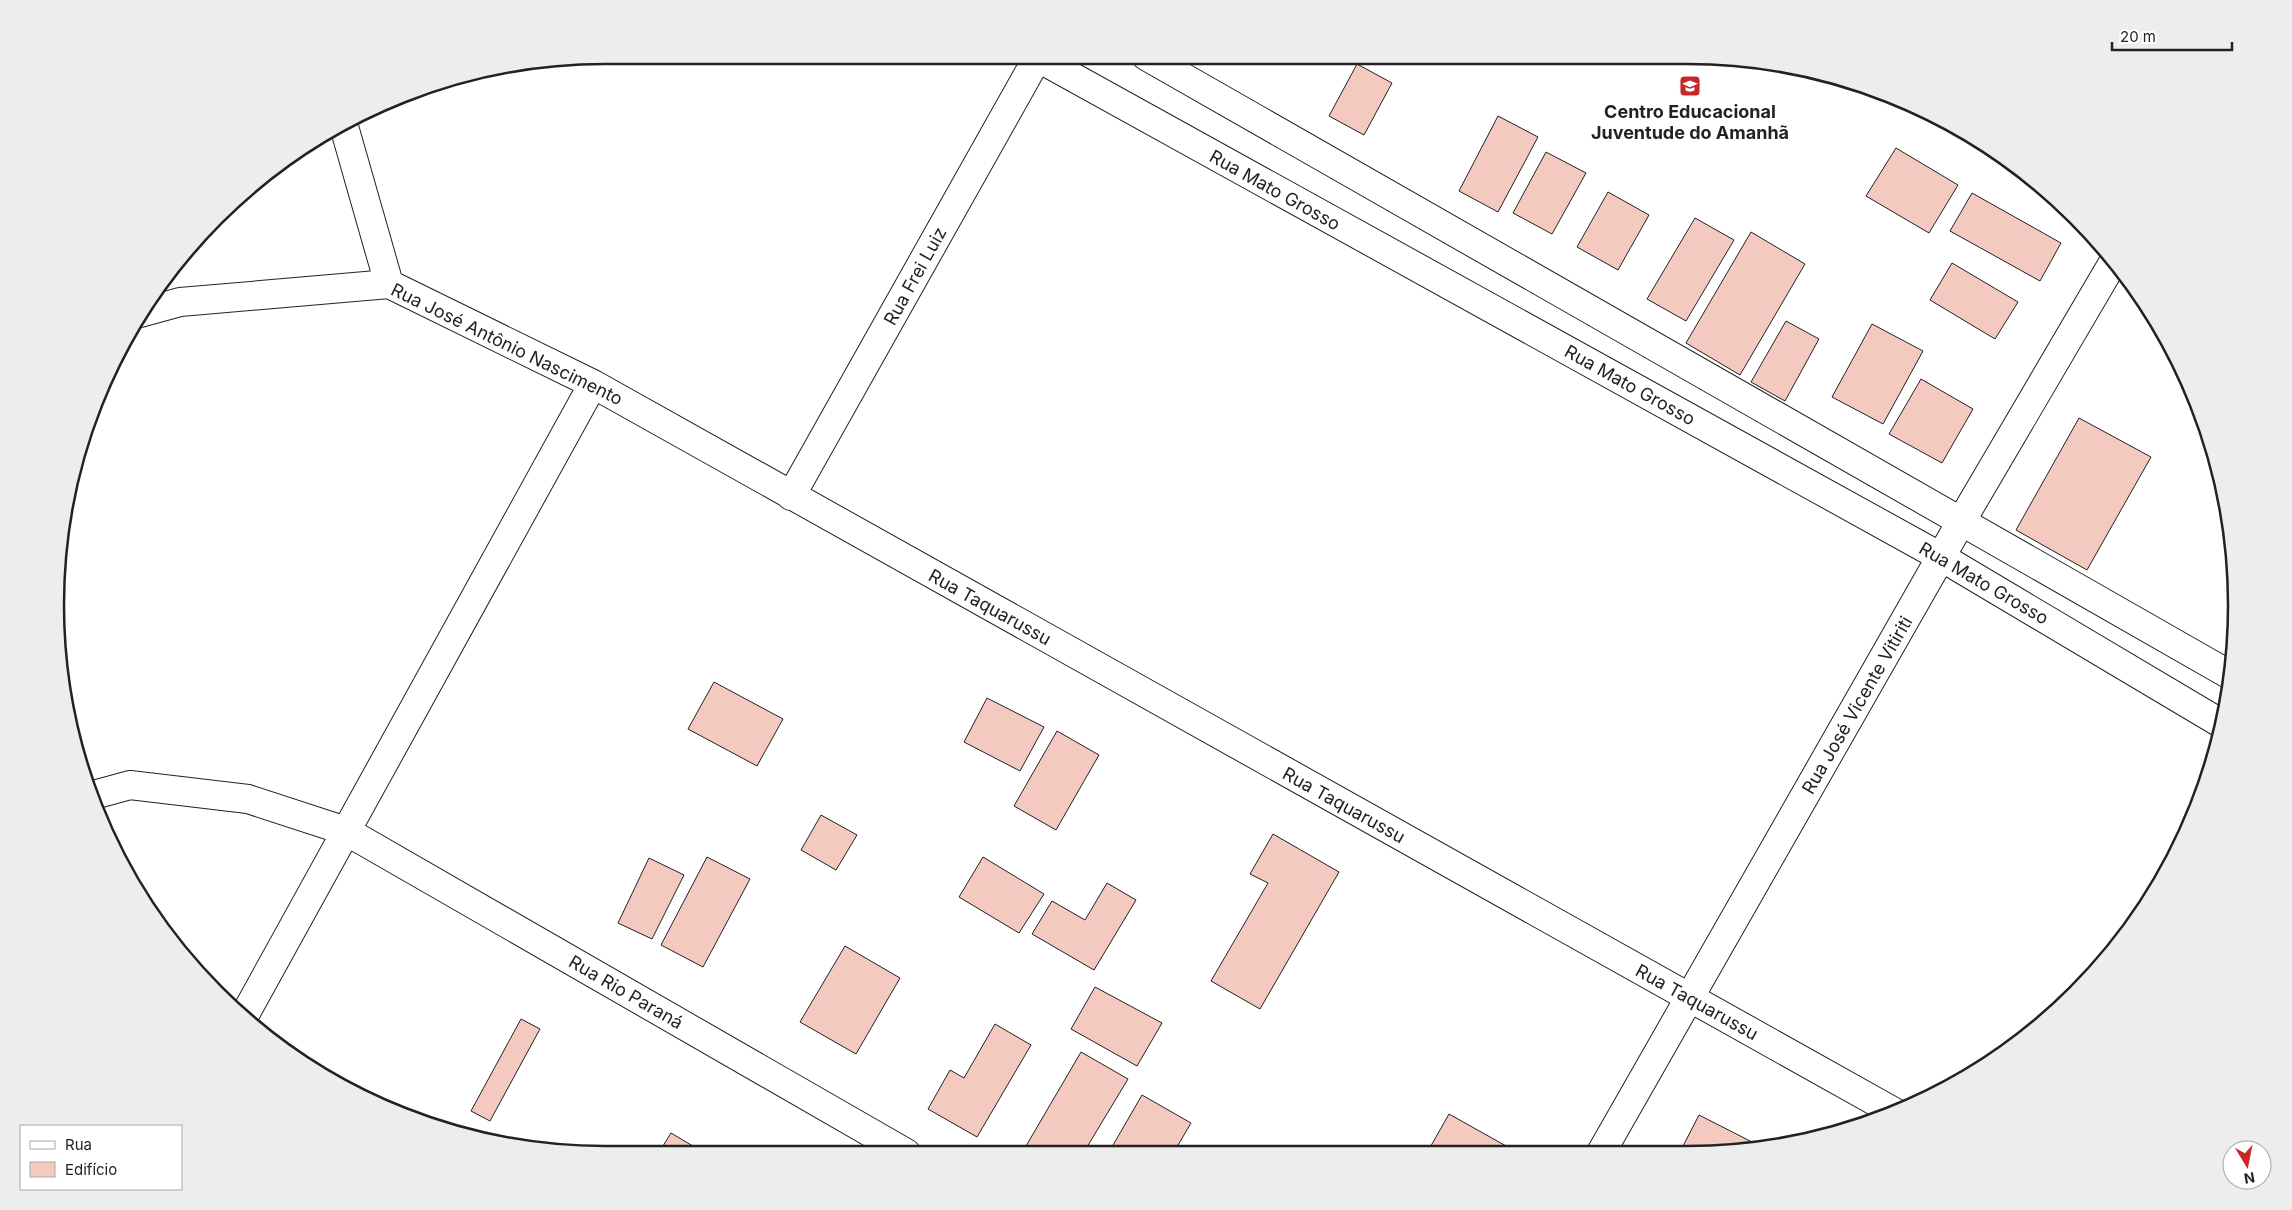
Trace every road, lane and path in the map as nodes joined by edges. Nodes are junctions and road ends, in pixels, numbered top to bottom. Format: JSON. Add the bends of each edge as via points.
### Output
{"nodes":[{"id":1,"x":1032,"y":64,"type":"edge"},
{"id":2,"x":1050,"y":64,"type":"edge"},
{"id":3,"x":1160,"y":64,"type":"edge"},
{"id":4,"x":344,"y":131,"type":"edge"},
{"id":5,"x":2110,"y":268,"type":"edge"},
{"id":6,"x":388,"y":284,"type":"junction"},
{"id":7,"x":151,"y":310,"type":"edge"},
{"id":8,"x":593,"y":384,"type":"junction"},
{"id":9,"x":791,"y":496,"type":"junction"},
{"id":10,"x":1962,"y":520,"type":"junction"},
{"id":11,"x":1941,"y":557,"type":"junction"},
{"id":12,"x":2224,"y":672,"type":"edge"},
{"id":13,"x":2216,"y":720,"type":"edge"},
{"id":14,"x":98,"y":794,"type":"edge"},
{"id":15,"x":346,"y":831,"type":"junction"},
{"id":16,"x":1690,"y":998,"type":"junction"},
{"id":17,"x":247,"y":1011,"type":"edge"},
{"id":18,"x":1886,"y":1108,"type":"edge"},
{"id":19,"x":894,"y":1146,"type":"edge"},
{"id":20,"x":1605,"y":1146,"type":"edge"}],
"edges":[{"from":1,"to":9,"type":"street","name":"Rua Frei Luiz"},
{"from":2,"to":11,"type":"street","name":"Rua Mato Grosso"},
{"from":3,"to":10,"type":"street"},
{"from":4,"to":6,"type":"street"},
{"from":5,"to":10,"type":"street","name":"Rua José Vicente Vitiriti"},
{"from":6,"to":7,"type":"street","name":"Rua José Antônio Nascimento","via":[[180,302]]},
{"from":6,"to":8,"type":"street","name":"Rua José Antônio Nascimento"},
{"from":8,"to":9,"type":"street","name":"Rua José Antônio Nascimento"},
{"from":8,"to":15,"type":"street"},
{"from":9,"to":16,"type":"street","name":"Rua Taquarussu"},
{"from":10,"to":11,"type":"street","name":"Rua José Vicente Vitiriti"},
{"from":10,"to":12,"type":"street"},
{"from":11,"to":13,"type":"street","name":"Rua Mato Grosso"},
{"from":11,"to":16,"type":"street","name":"Rua José Vicente Vitiriti"},
{"from":14,"to":15,"type":"street","name":"Rua Rio Paraná","via":[[130,785],[248,799]]},
{"from":15,"to":17,"type":"street"},
{"from":15,"to":19,"type":"street","name":"Rua Rio Paraná"},
{"from":16,"to":18,"type":"street","name":"Rua Taquarussu"},
{"from":16,"to":20,"type":"street","name":"Rua José Vicente Vitiriti"}]}
